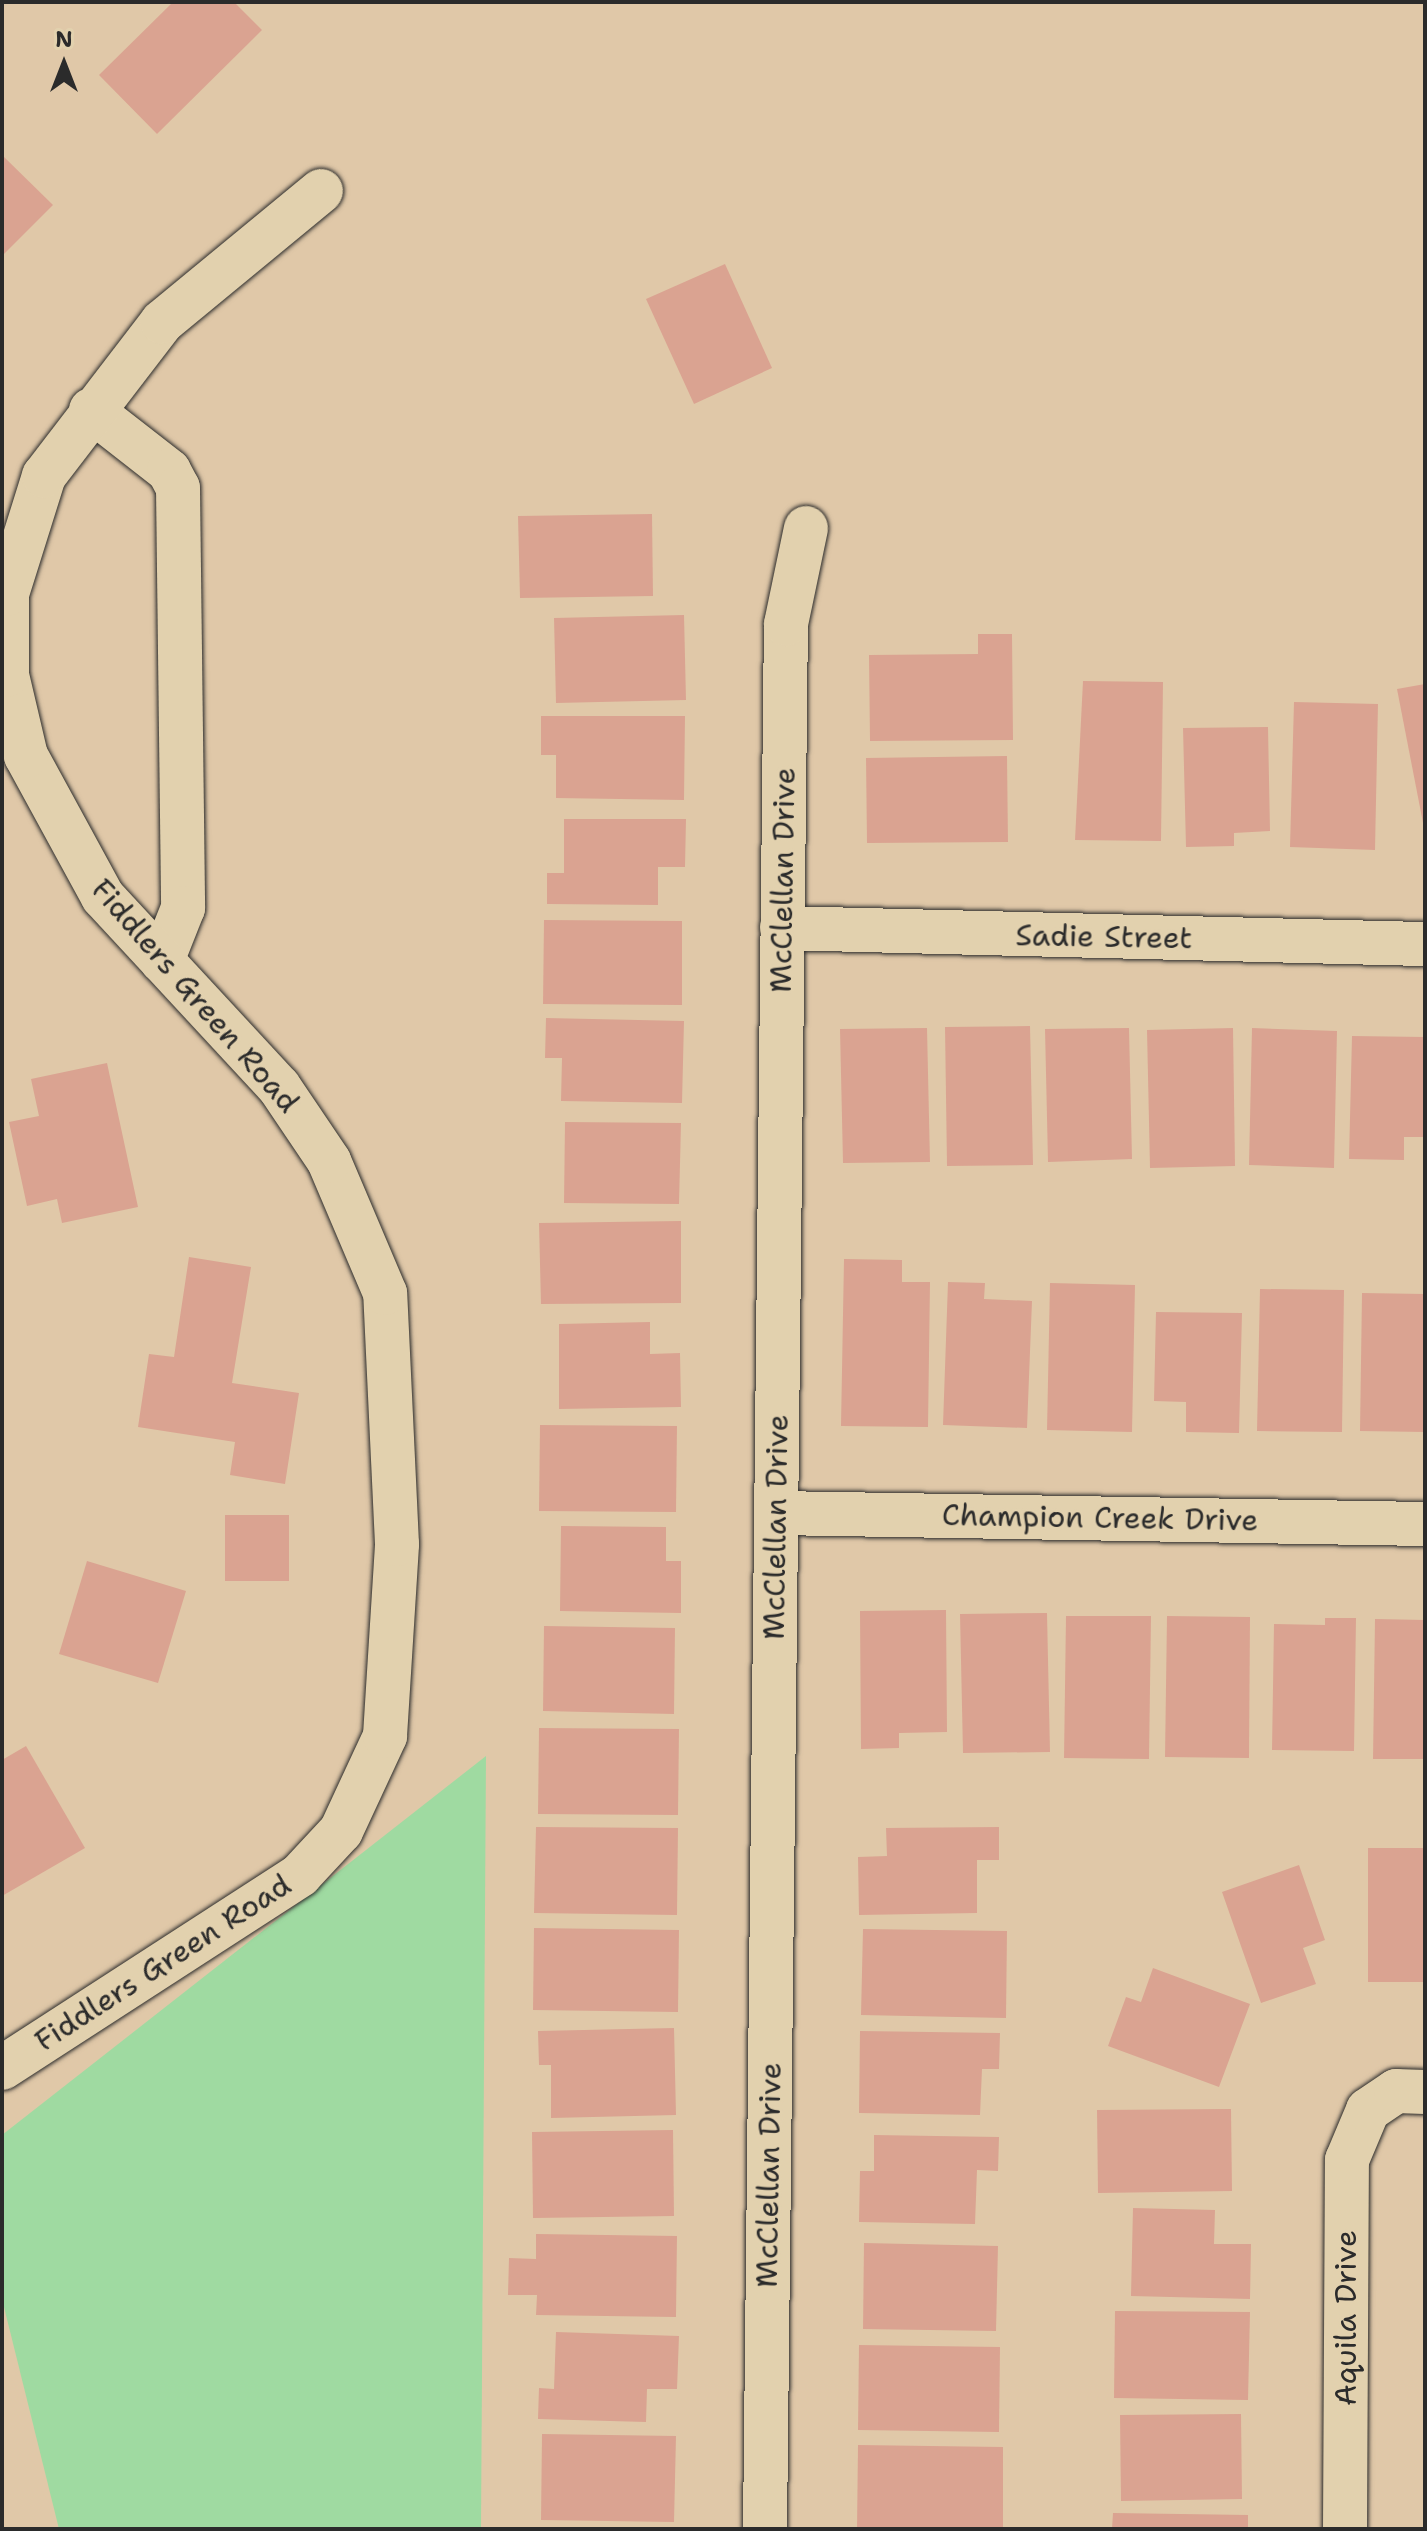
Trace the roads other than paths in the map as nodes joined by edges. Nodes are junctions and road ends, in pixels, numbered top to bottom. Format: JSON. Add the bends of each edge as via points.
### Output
{"nodes":[{"id":1,"x":321,"y":191,"type":"dead end"},
{"id":2,"x":91,"y":410,"type":"junction"},
{"id":3,"x":806,"y":528,"type":"dead end"},
{"id":4,"x":782,"y":928,"type":"junction"},
{"id":5,"x":1425,"y":944,"type":"edge"},
{"id":6,"x":162,"y":961,"type":"junction"},
{"id":7,"x":776,"y":1513,"type":"junction"},
{"id":8,"x":1425,"y":1524,"type":"edge"},
{"id":9,"x":2,"y":2068,"type":"edge"},
{"id":10,"x":1425,"y":2092,"type":"edge"},
{"id":11,"x":765,"y":2529,"type":"edge"},
{"id":12,"x":1345,"y":2529,"type":"edge"}],
"edges":[{"from":1,"to":2,"type":"street","name":"Fiddlers Green Road","via":[[162,322]]},
{"from":2,"to":6,"type":"street","via":[[169,471],[178,488],[183,908]]},
{"from":2,"to":6,"type":"street","name":"Fiddlers Green Road","via":[[39,491],[7,594],[7,675],[26,756],[56,815],[103,897]]},
{"from":3,"to":4,"type":"street","name":"McClellan Drive","via":[[786,624]]},
{"from":4,"to":5,"type":"street","name":"Sadie Street"},
{"from":4,"to":7,"type":"street","name":"McClellan Drive"},
{"from":6,"to":9,"type":"street","name":"Fiddlers Green Road","via":[[279,1087],[329,1161],[385,1293],[397,1544],[385,1736],[341,1831],[300,1875]]},
{"from":7,"to":8,"type":"street","name":"Champion Creek Drive"},
{"from":7,"to":11,"type":"street","name":"McClellan Drive"},
{"from":10,"to":12,"type":"street","name":"Aquila Drive","via":[[1396,2091],[1368,2110],[1347,2160]]}]}
